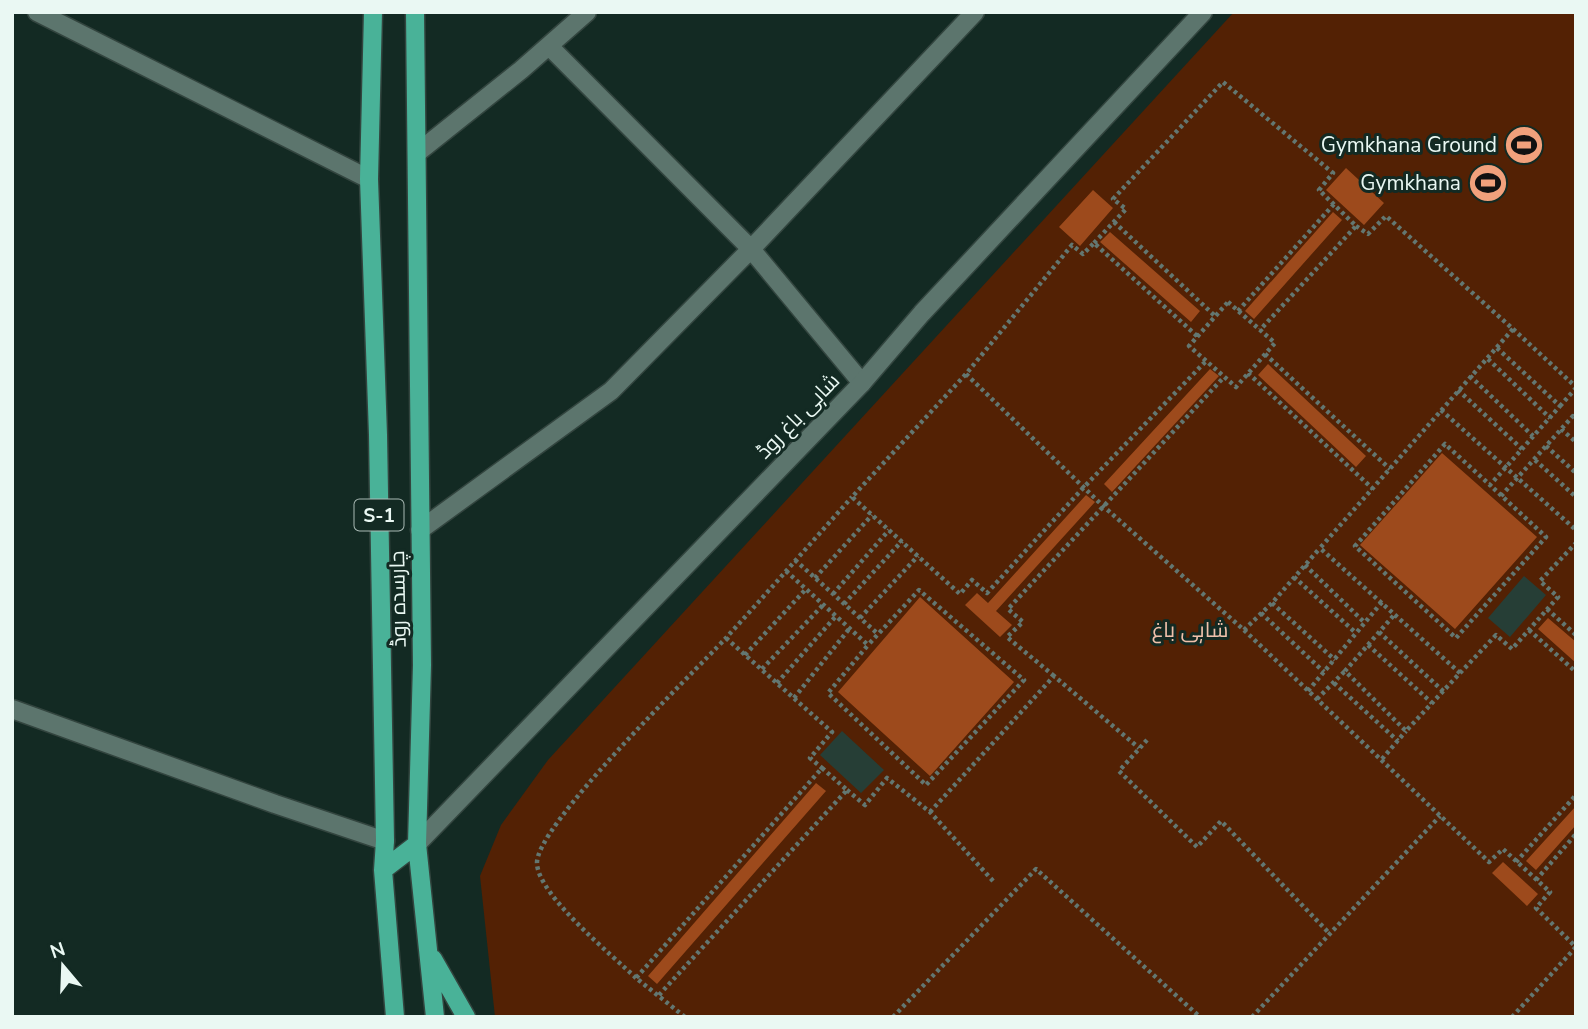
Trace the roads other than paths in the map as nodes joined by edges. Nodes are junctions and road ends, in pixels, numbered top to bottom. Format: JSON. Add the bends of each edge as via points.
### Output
{"nodes":[{"id":1,"x":373,"y":12,"type":"edge"},
{"id":2,"x":415,"y":12,"type":"edge"},
{"id":3,"x":586,"y":12,"type":"edge"},
{"id":4,"x":975,"y":12,"type":"edge"},
{"id":5,"x":1203,"y":12,"type":"edge"},
{"id":6,"x":41,"y":13,"type":"edge"},
{"id":7,"x":549,"y":46,"type":"junction"},
{"id":8,"x":417,"y":153,"type":"junction"},
{"id":9,"x":369,"y":179,"type":"junction"},
{"id":10,"x":751,"y":249,"type":"junction"},
{"id":11,"x":862,"y":383,"type":"junction"},
{"id":12,"x":420,"y":530,"type":"junction"},
{"id":13,"x":12,"y":709,"type":"edge"},
{"id":14,"x":385,"y":841,"type":"junction"},
{"id":15,"x":417,"y":844,"type":"junction"},
{"id":16,"x":383,"y":870,"type":"junction"},
{"id":17,"x":429,"y":953,"type":"junction"},
{"id":18,"x":391,"y":964,"type":"junction"},
{"id":19,"x":386,"y":1017,"type":"edge"},
{"id":20,"x":396,"y":1017,"type":"edge"},
{"id":21,"x":435,"y":1017,"type":"edge"},
{"id":22,"x":466,"y":1017,"type":"edge"}],
"edges":[{"from":1,"to":9,"type":"main road","name":"چارسدہ روڈ","number":"S-1"},
{"from":2,"to":8,"type":"main road","name":"چارسدہ روڈ","number":"S-1"},
{"from":3,"to":7,"type":"street"},
{"from":4,"to":10,"type":"street"},
{"from":5,"to":11,"type":"street","name":"شاہی باغ روڈ"},
{"from":6,"to":9,"type":"street"},
{"from":7,"to":8,"type":"street"},
{"from":7,"to":10,"type":"street"},
{"from":8,"to":12,"type":"main road","name":"چارسدہ روڈ","number":"S-1"},
{"from":9,"to":14,"type":"main road","name":"چارسدہ روڈ","number":"S-1"},
{"from":10,"to":11,"type":"street"},
{"from":10,"to":12,"type":"street","via":[[611,391]]},
{"from":11,"to":15,"type":"street","name":"شاہی باغ روڈ"},
{"from":12,"to":15,"type":"main road","name":"چارسدہ روڈ","number":"S-1"},
{"from":13,"to":14,"type":"street"},
{"from":14,"to":16,"type":"main road","name":"چارسدہ روڈ","number":"S-1"},
{"from":15,"to":16,"type":"main road"},
{"from":15,"to":17,"type":"main road","name":"چارسدہ روڈ","number":"S-1"},
{"from":16,"to":18,"type":"main road","name":"چارسدہ روڈ","number":"S-1"},
{"from":17,"to":21,"type":"main road","name":"چارسدہ روڈ","number":"S-1"},
{"from":17,"to":22,"type":"main road"},
{"from":18,"to":19,"type":"main road"},
{"from":18,"to":20,"type":"main road","name":"چارسدہ روڈ","number":"S-1"}]}
